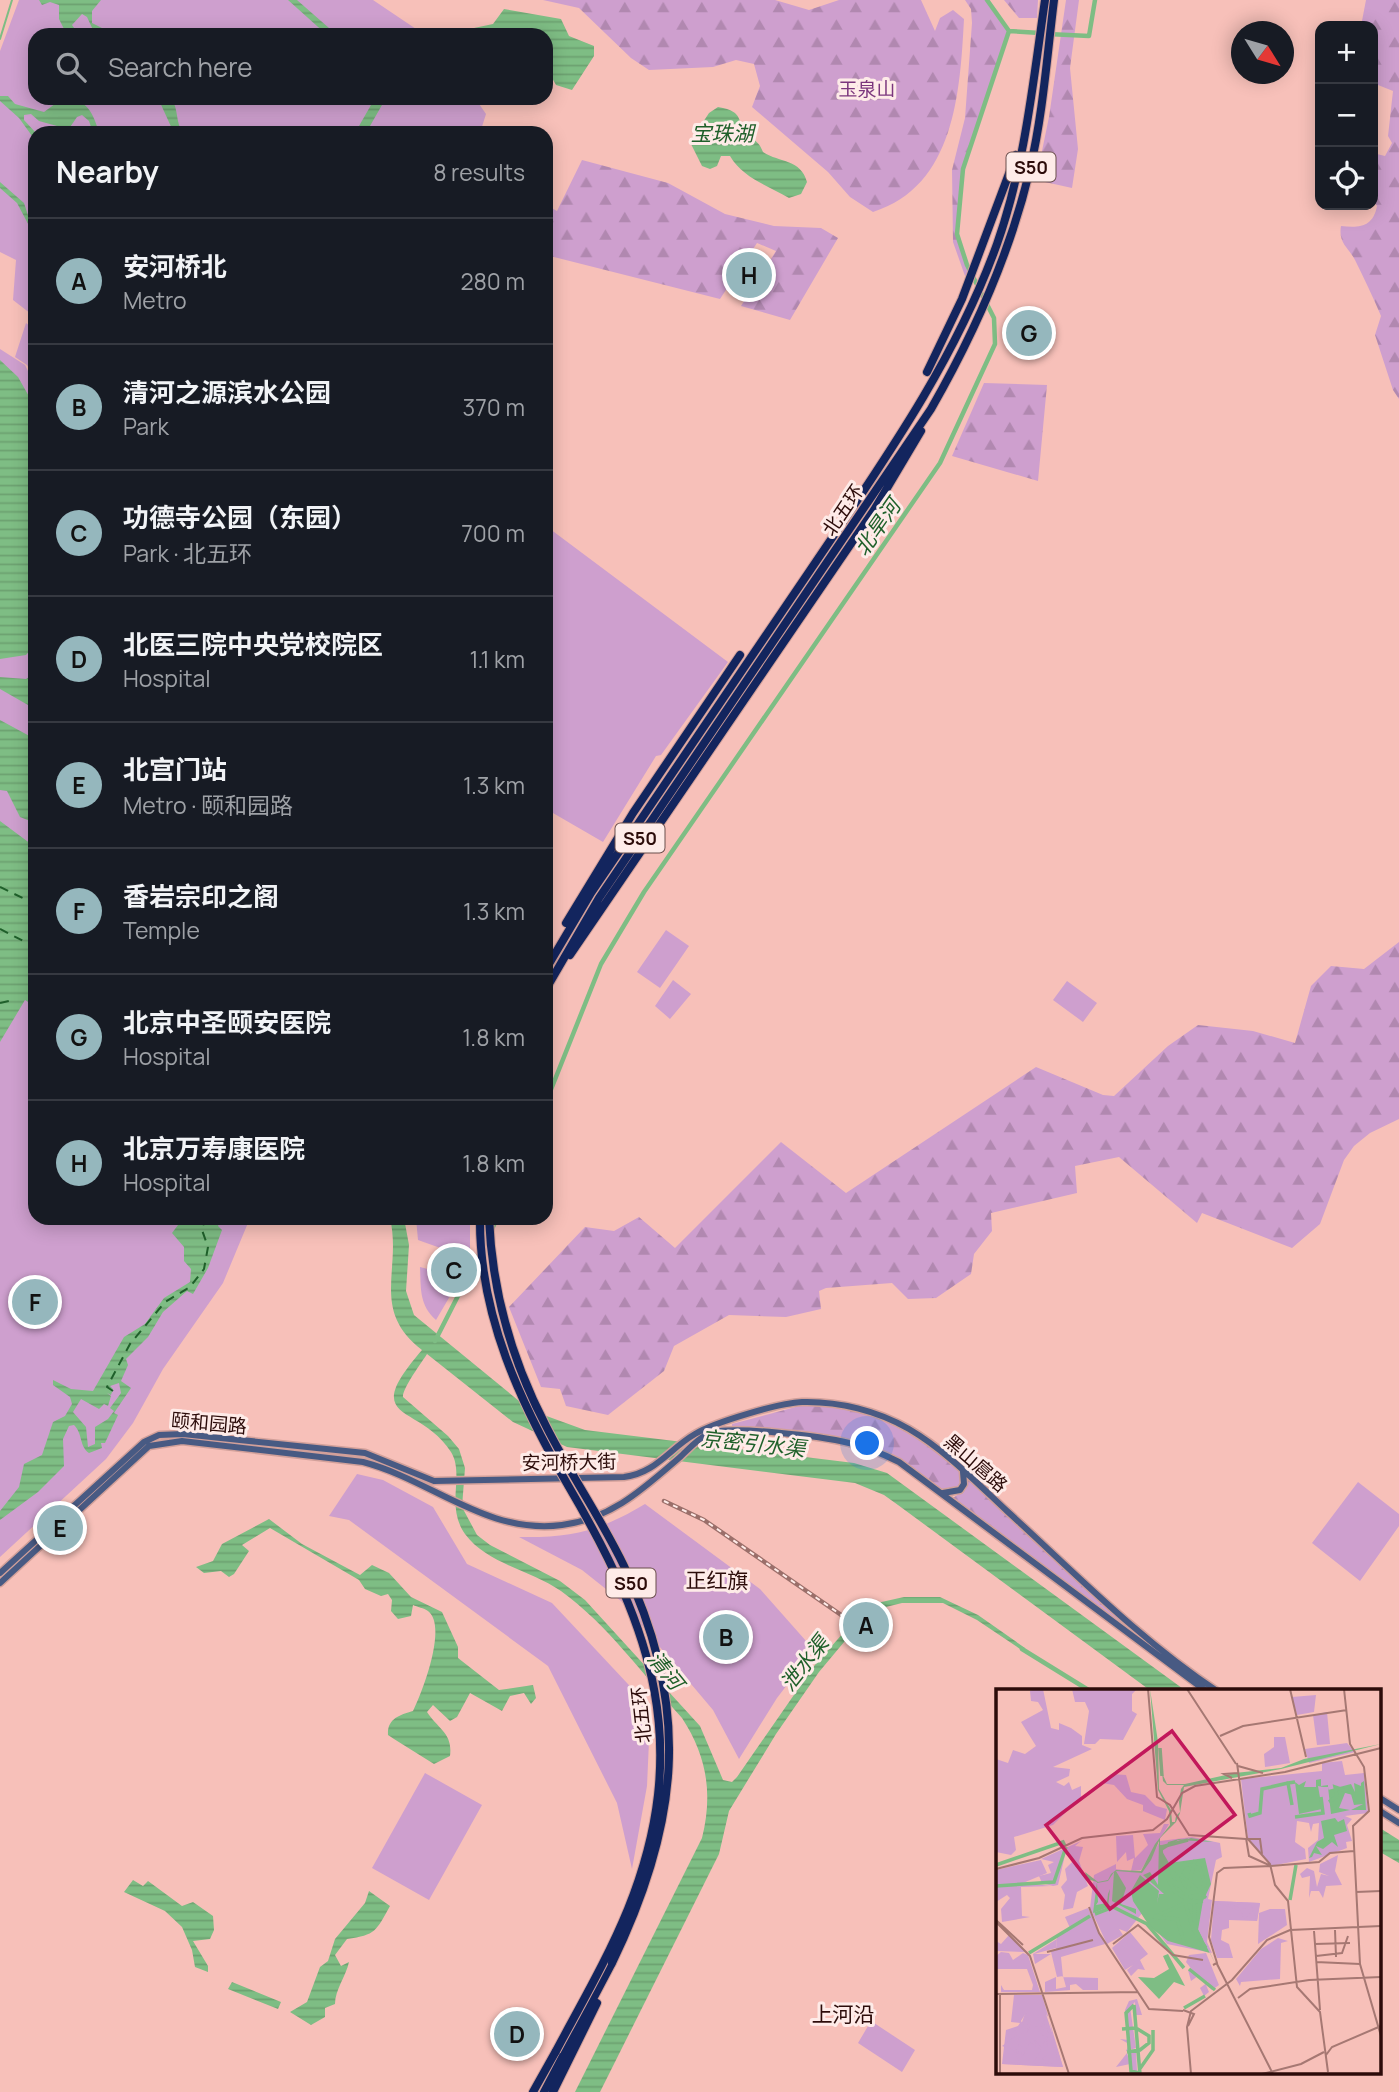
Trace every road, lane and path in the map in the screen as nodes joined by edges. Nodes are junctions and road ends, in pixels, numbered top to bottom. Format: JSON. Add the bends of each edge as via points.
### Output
{"nodes":[{"id":1,"x":1045,"y":0,"type":"edge"},
{"id":2,"x":1055,"y":0,"type":"edge"},
{"id":3,"x":1030,"y":109,"type":"junction"},
{"id":4,"x":927,"y":372,"type":"dead end"},
{"id":5,"x":931,"y":409,"type":"junction"},
{"id":6,"x":767,"y":641,"type":"junction"},
{"id":7,"x":740,"y":656,"type":"dead end"},
{"id":8,"x":735,"y":688,"type":"junction"},
{"id":9,"x":553,"y":954,"type":"edge"},
{"id":10,"x":553,"y":956,"type":"edge"},
{"id":11,"x":553,"y":977,"type":"edge"},
{"id":12,"x":553,"y":979,"type":"edge"},
{"id":13,"x":481,"y":1225,"type":"edge"},
{"id":14,"x":489,"y":1225,"type":"edge"},
{"id":15,"x":382,"y":1458,"type":"joint"},
{"id":16,"x":661,"y":1462,"type":"joint"},
{"id":17,"x":961,"y":1468,"type":"junction"},
{"id":18,"x":941,"y":1492,"type":"junction"},
{"id":19,"x":444,"y":1497,"type":"joint"},
{"id":20,"x":0,"y":1573,"type":"edge"},
{"id":21,"x":0,"y":1583,"type":"edge"},
{"id":22,"x":1200,"y":1685,"type":"edge"},
{"id":23,"x":1382,"y":1799,"type":"edge"},
{"id":24,"x":1399,"y":1810,"type":"edge"},
{"id":25,"x":1382,"y":1812,"type":"edge"},
{"id":26,"x":1399,"y":1823,"type":"edge"},
{"id":27,"x":612,"y":1963,"type":"junction"},
{"id":28,"x":559,"y":2054,"type":"junction"},
{"id":29,"x":533,"y":2092,"type":"edge"},
{"id":30,"x":544,"y":2092,"type":"edge"},
{"id":31,"x":553,"y":2092,"type":"edge"}],
"edges":[{"from":1,"to":3,"type":"highway","name":"北五环","number":"S50"},
{"from":2,"to":5,"type":"highway","name":"北五环","number":"S50","via":[[1031,166],[1020,208],[982,311]]},
{"from":3,"to":4,"type":"highway","via":[[995,218]]},
{"from":3,"to":6,"type":"highway","name":"北五环","number":"S50","via":[[1009,205],[975,300],[939,372]]},
{"from":5,"to":6,"type":"highway","name":"北五环","number":"S50"},
{"from":5,"to":12,"type":"highway","via":[[874,510]]},
{"from":6,"to":8,"type":"highway","name":"北五环","number":"S50"},
{"from":7,"to":9,"type":"highway","via":[[582,894]]},
{"from":8,"to":10,"type":"highway","name":"北五环","number":"S50","via":[[591,893]]},
{"from":8,"to":11,"type":"highway","name":"北五环","number":"S50"},
{"from":13,"to":28,"type":"highway","name":"北五环","number":"S50","bridge":true,"via":[[488,1293],[506,1362],[536,1429],[627,1596],[647,1653],[659,1723],[660,1782],[645,1861],[617,1934]]},
{"from":14,"to":27,"type":"highway","name":"北五环","number":"S50","bridge":true,"via":[[500,1304],[522,1376],[623,1564],[650,1630],[663,1679],[670,1776],[662,1828],[637,1909]]},
{"from":15,"to":16,"type":"main road","name":"安河桥大街","via":[[429,1480],[445,1481],[624,1477],[639,1475]]},
{"from":15,"to":20,"type":"main road","name":"颐和园路","via":[[183,1434],[153,1437]]},
{"from":16,"to":17,"type":"main road","name":"黑山扈路","via":[[705,1429],[799,1402],[823,1402],[899,1424]]},
{"from":17,"to":18,"type":"main road","via":[[962,1487],[954,1493]]},
{"from":17,"to":22,"type":"main road","name":"黑山扈路"},
{"from":18,"to":19,"type":"main road","name":"黑山扈路","via":[[899,1462],[848,1443],[733,1430],[704,1436],[618,1507],[580,1522],[521,1525]]},
{"from":18,"to":22,"type":"main road","name":"黑山扈路"},
{"from":19,"to":21,"type":"main road","name":"颐和园路","via":[[377,1465],[195,1443],[153,1444]]},
{"from":23,"to":24,"type":"main road"},
{"from":25,"to":26,"type":"main road"},
{"from":27,"to":28,"type":"highway","name":"北五环","number":"S50"},
{"from":27,"to":31,"type":"highway"},
{"from":28,"to":29,"type":"highway","name":"北五环","number":"S50"},
{"from":28,"to":30,"type":"highway","name":"北五环","number":"S50"}]}
